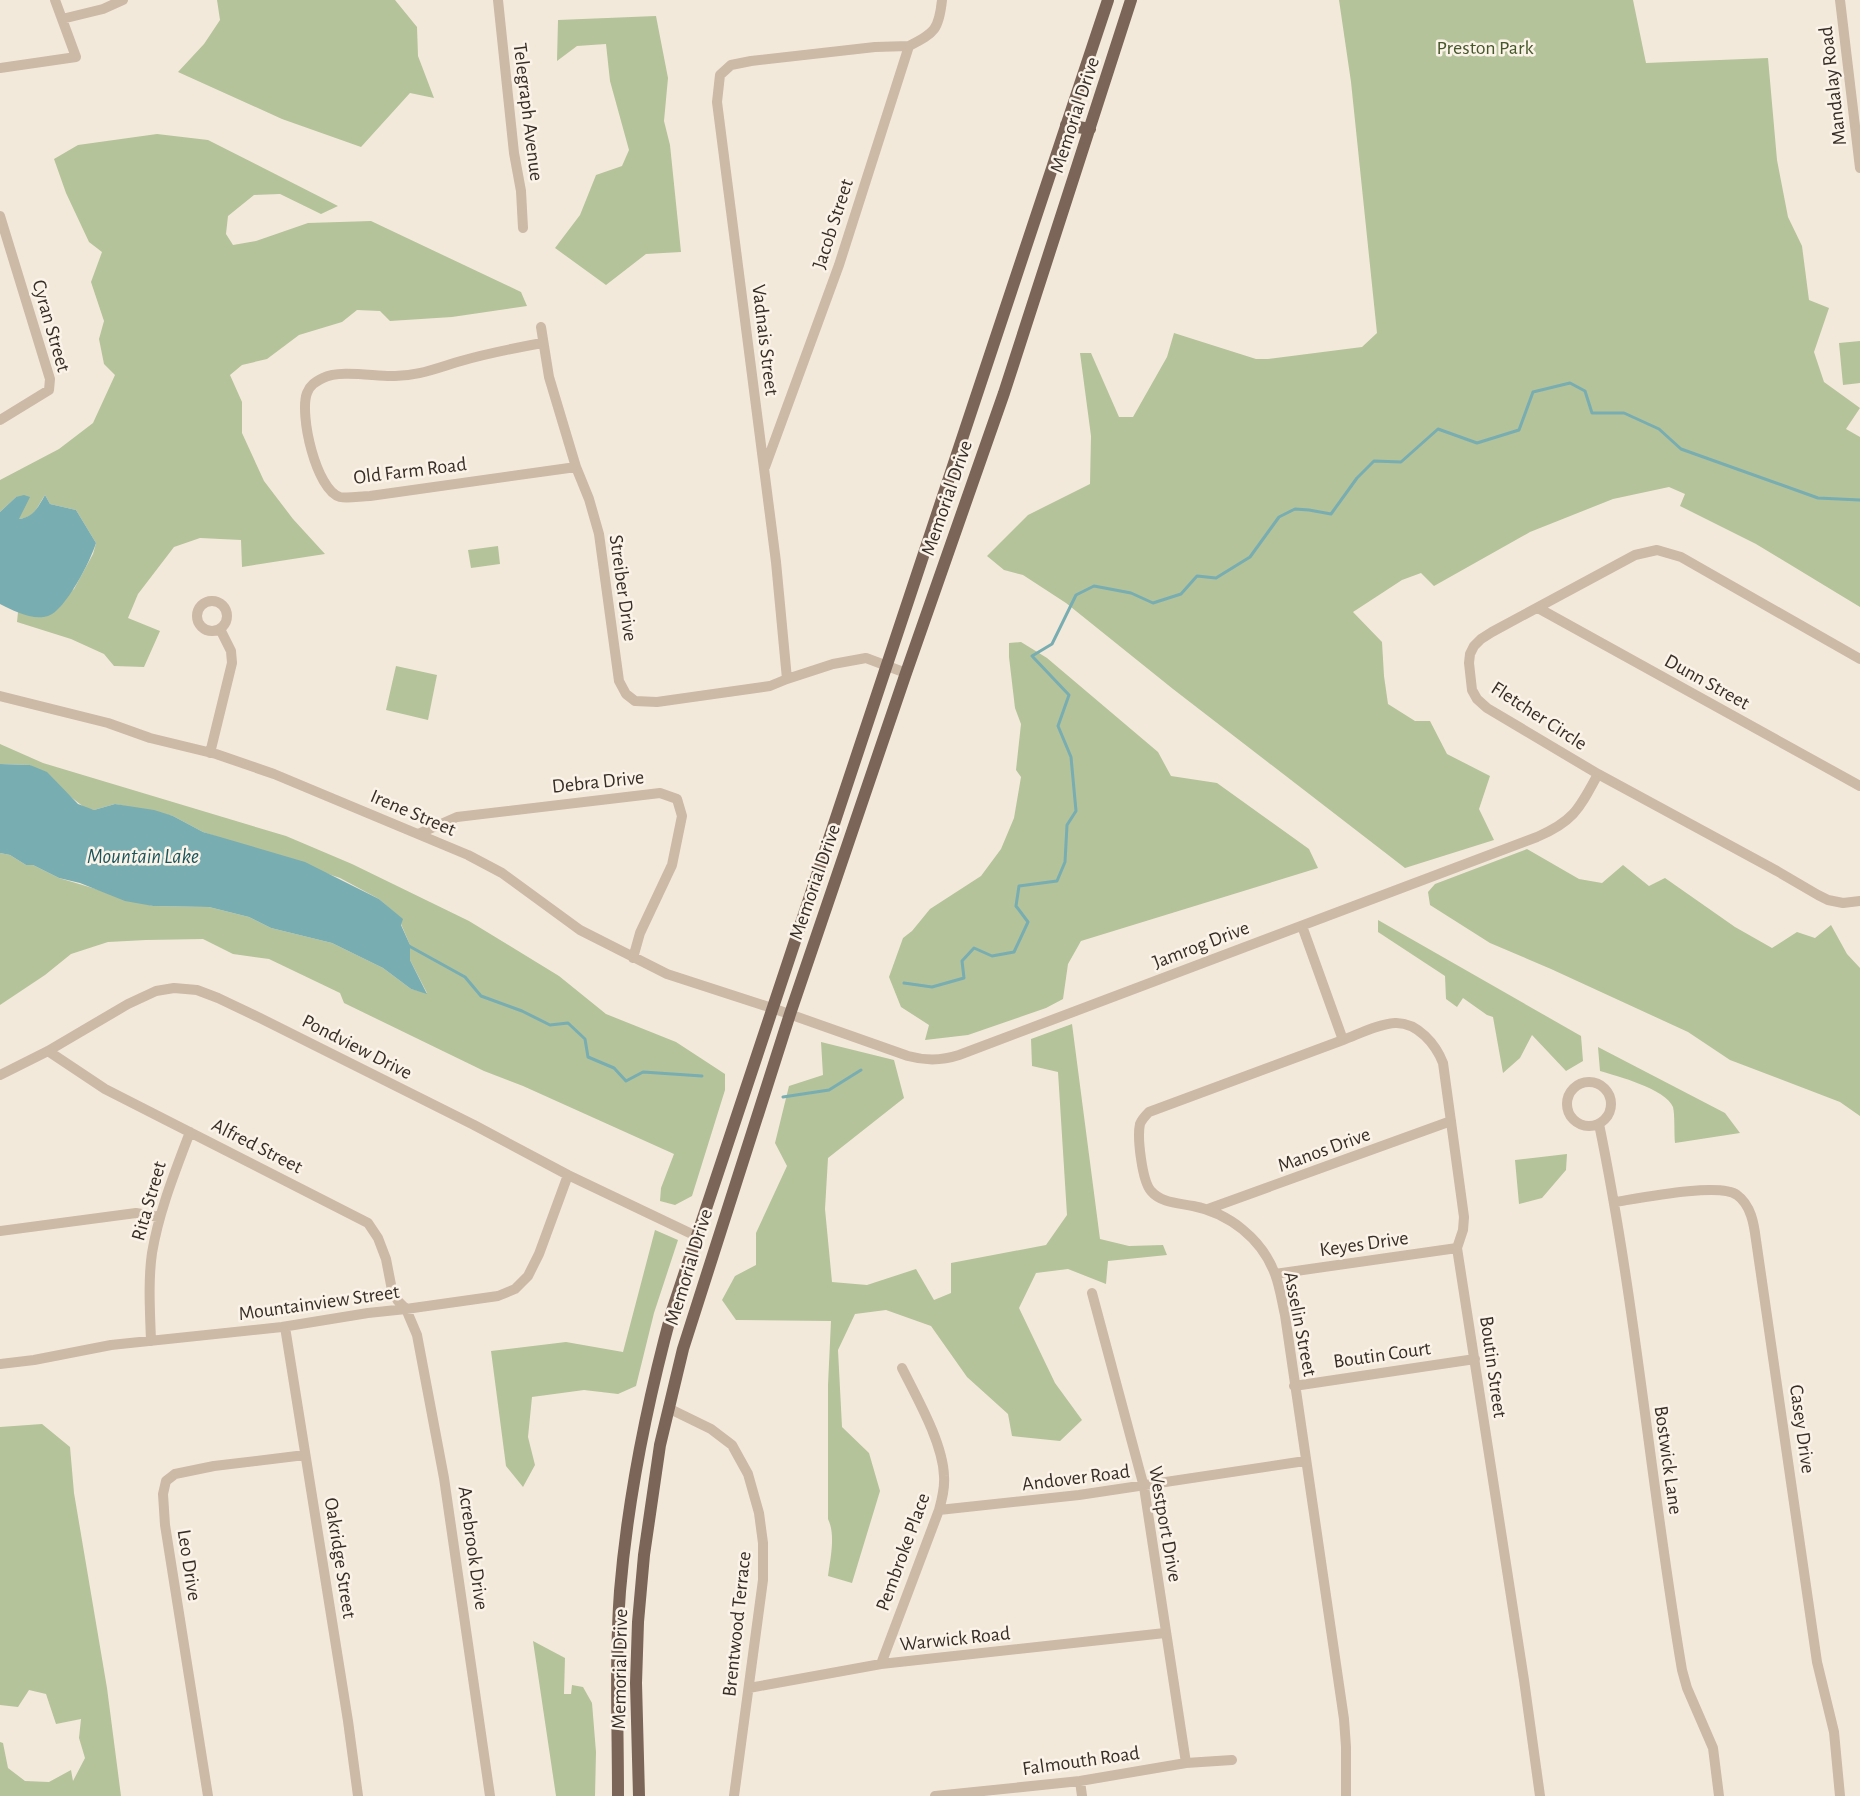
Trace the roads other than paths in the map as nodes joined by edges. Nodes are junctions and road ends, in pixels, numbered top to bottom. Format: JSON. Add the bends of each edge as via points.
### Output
{"nodes":[{"id":1,"x":56,"y":0,"type":"edge"},
{"id":2,"x":123,"y":0,"type":"edge"},
{"id":3,"x":498,"y":0,"type":"edge"},
{"id":4,"x":942,"y":0,"type":"edge"},
{"id":5,"x":1108,"y":0,"type":"edge"},
{"id":6,"x":1131,"y":0,"type":"edge"},
{"id":7,"x":1840,"y":0,"type":"edge"},
{"id":8,"x":62,"y":19,"type":"junction"},
{"id":9,"x":909,"y":46,"type":"junction"},
{"id":10,"x":0,"y":68,"type":"edge"},
{"id":11,"x":1857,"y":122,"type":"edge"},
{"id":12,"x":1066,"y":125,"type":"junction"},
{"id":13,"x":1090,"y":130,"type":"junction"},
{"id":14,"x":1860,"y":168,"type":"edge"},
{"id":15,"x":0,"y":216,"type":"edge"},
{"id":16,"x":523,"y":228,"type":"dead end"},
{"id":17,"x":541,"y":327,"type":"dead end"},
{"id":18,"x":542,"y":343,"type":"junction"},
{"id":19,"x":0,"y":420,"type":"edge"},
{"id":20,"x":576,"y":467,"type":"junction"},
{"id":21,"x":765,"y":469,"type":"junction"},
{"id":22,"x":1538,"y":608,"type":"junction"},
{"id":23,"x":220,"y":629,"type":"dead end"},
{"id":24,"x":1860,"y":659,"type":"edge"},
{"id":25,"x":886,"y":666,"type":"junction"},
{"id":26,"x":906,"y":672,"type":"junction"},
{"id":27,"x":787,"y":679,"type":"junction"},
{"id":28,"x":0,"y":696,"type":"edge"},
{"id":29,"x":210,"y":753,"type":"junction"},
{"id":30,"x":1598,"y":774,"type":"junction"},
{"id":31,"x":1860,"y":786,"type":"edge"},
{"id":32,"x":418,"y":834,"type":"junction"},
{"id":33,"x":1860,"y":901,"type":"edge"},
{"id":34,"x":1302,"y":926,"type":"junction"},
{"id":35,"x":633,"y":958,"type":"junction"},
{"id":36,"x":772,"y":1008,"type":"junction"},
{"id":37,"x":790,"y":1014,"type":"junction"},
{"id":38,"x":1343,"y":1040,"type":"junction"},
{"id":39,"x":48,"y":1051,"type":"junction"},
{"id":40,"x":0,"y":1075,"type":"edge"},
{"id":41,"x":1451,"y":1121,"type":"junction"},
{"id":42,"x":1600,"y":1124,"type":"junction"},
{"id":43,"x":190,"y":1132,"type":"junction"},
{"id":44,"x":568,"y":1175,"type":"junction"},
{"id":45,"x":1615,"y":1202,"type":"junction"},
{"id":46,"x":1208,"y":1210,"type":"junction"},
{"id":47,"x":159,"y":1217,"type":"junction"},
{"id":48,"x":0,"y":1230,"type":"edge"},
{"id":49,"x":696,"y":1236,"type":"junction"},
{"id":50,"x":1457,"y":1248,"type":"junction"},
{"id":51,"x":1275,"y":1274,"type":"junction"},
{"id":52,"x":1092,"y":1293,"type":"dead end"},
{"id":53,"x":406,"y":1309,"type":"junction"},
{"id":54,"x":285,"y":1326,"type":"junction"},
{"id":55,"x":151,"y":1341,"type":"junction"},
{"id":56,"x":1475,"y":1359,"type":"junction"},
{"id":57,"x":0,"y":1364,"type":"edge"},
{"id":58,"x":902,"y":1368,"type":"dead end"},
{"id":59,"x":1294,"y":1386,"type":"junction"},
{"id":60,"x":668,"y":1408,"type":"junction"},
{"id":61,"x":305,"y":1455,"type":"junction"},
{"id":62,"x":1305,"y":1461,"type":"junction"},
{"id":63,"x":1144,"y":1487,"type":"junction"},
{"id":64,"x":939,"y":1510,"type":"junction"},
{"id":65,"x":1165,"y":1633,"type":"junction"},
{"id":66,"x":880,"y":1664,"type":"junction"},
{"id":67,"x":749,"y":1688,"type":"junction"},
{"id":68,"x":1232,"y":1760,"type":"dead end"},
{"id":69,"x":1186,"y":1764,"type":"junction"},
{"id":70,"x":1080,"y":1781,"type":"junction"},
{"id":71,"x":208,"y":1796,"type":"edge"},
{"id":72,"x":358,"y":1796,"type":"edge"},
{"id":73,"x":490,"y":1796,"type":"edge"},
{"id":74,"x":618,"y":1796,"type":"edge"},
{"id":75,"x":638,"y":1796,"type":"edge"},
{"id":76,"x":734,"y":1796,"type":"edge"},
{"id":77,"x":935,"y":1796,"type":"edge"},
{"id":78,"x":1082,"y":1796,"type":"edge"},
{"id":79,"x":1346,"y":1796,"type":"edge"},
{"id":80,"x":1540,"y":1796,"type":"edge"},
{"id":81,"x":1720,"y":1796,"type":"edge"},
{"id":82,"x":1840,"y":1796,"type":"edge"}],
"edges":[{"from":1,"to":8,"type":"street"},
{"from":2,"to":8,"type":"street","via":[[103,9]]},
{"from":3,"to":16,"type":"street","name":"Telegraph Avenue"},
{"from":4,"to":9,"type":"street","via":[[934,31]]},
{"from":5,"to":12,"type":"main road","name":"Memorial Drive"},
{"from":6,"to":13,"type":"main road","name":"Memorial Drive"},
{"from":7,"to":11,"type":"street","name":"Mandalay Road"},
{"from":8,"to":10,"type":"street","via":[[76,57]]},
{"from":9,"to":21,"type":"street","name":"Jacob Street","via":[[839,264]]},
{"from":9,"to":21,"type":"street","name":"Vadnais Street","via":[[751,61],[731,65],[720,75],[719,126]]},
{"from":11,"to":14,"type":"street","name":"Mandalay Road"},
{"from":12,"to":13,"type":"main road"},
{"from":12,"to":25,"type":"main road","name":"Memorial Drive"},
{"from":13,"to":26,"type":"main road","name":"Memorial Drive","via":[[1004,394]]},
{"from":15,"to":19,"type":"street","name":"Cyran Street","via":[[50,380],[49,390]]},
{"from":17,"to":18,"type":"street","name":"Streiber Drive"},
{"from":18,"to":20,"type":"street","name":"Streiber Drive","via":[[548,377]]},
{"from":18,"to":20,"type":"street","name":"Old Farm Road","via":[[507,349],[419,374],[340,375],[325,377],[312,384],[306,394],[306,424],[318,472],[329,490],[339,497],[370,496]]},
{"from":20,"to":27,"type":"street","name":"Streiber Drive","via":[[598,534],[619,681],[626,694],[634,701],[656,702],[770,686]]},
{"from":21,"to":27,"type":"street","name":"Vadnais Street"},
{"from":22,"to":24,"type":"street","name":"Fletcher Circle","via":[[1635,555],[1663,550],[1681,557]]},
{"from":22,"to":30,"type":"street","name":"Fletcher Circle","via":[[1477,643],[1470,658],[1472,690],[1481,704]]},
{"from":22,"to":31,"type":"street","name":"Dunn Street"},
{"from":23,"to":29,"type":"street","via":[[231,651],[232,663]]},
{"from":25,"to":26,"type":"street"},
{"from":25,"to":27,"type":"street","via":[[866,658],[833,664]]},
{"from":25,"to":36,"type":"main road","name":"Memorial Drive"},
{"from":26,"to":37,"type":"main road","name":"Memorial Drive"},
{"from":28,"to":29,"type":"street","name":"Irene Street"},
{"from":29,"to":32,"type":"street","name":"Irene Street","via":[[274,774]]},
{"from":30,"to":33,"type":"street","name":"Fletcher Circle","via":[[1828,900],[1843,903]]},
{"from":30,"to":34,"type":"street","name":"Jamrog Drive","via":[[1574,814],[1548,832]]},
{"from":32,"to":35,"type":"street","name":"Irene Street","via":[[468,855],[502,874],[580,930]]},
{"from":32,"to":35,"type":"street","name":"Debra Drive","via":[[457,817],[660,793],[677,799],[682,816],[672,865],[640,932]]},
{"from":34,"to":37,"type":"street","name":"Jamrog Drive","via":[[938,1061],[903,1055]]},
{"from":34,"to":38,"type":"street"},
{"from":35,"to":36,"type":"street","name":"Irene Street","via":[[667,974]]},
{"from":36,"to":37,"type":"street","name":"Irene Street"},
{"from":36,"to":49,"type":"main road","name":"Memorial Drive"},
{"from":37,"to":60,"type":"main road","name":"Memorial Drive","via":[[696,1303]]},
{"from":38,"to":41,"type":"street","name":"Boutin Street","via":[[1396,1023],[1419,1032],[1433,1044],[1443,1063]]},
{"from":38,"to":46,"type":"street","name":"Asselin Street","via":[[1146,1115],[1140,1124],[1140,1132],[1143,1171],[1148,1187],[1166,1201]]},
{"from":39,"to":40,"type":"street","name":"Pondview Drive"},
{"from":39,"to":43,"type":"street","name":"Alfred Street","via":[[105,1089]]},
{"from":39,"to":44,"type":"street","name":"Pondview Drive","via":[[156,991],[174,988],[198,990],[268,1022]]},
{"from":41,"to":46,"type":"street","name":"Manos Drive"},
{"from":41,"to":50,"type":"street","name":"Boutin Street","via":[[1464,1216]]},
{"from":42,"to":42,"type":"street","via":[[1583,1126],[1569,1116],[1567,1099],[1576,1086],[1593,1082],[1607,1091],[1610,1111]]},
{"from":42,"to":45,"type":"street","name":"Bostwick Lane"},
{"from":43,"to":47,"type":"street","name":"Rita Street"},
{"from":43,"to":53,"type":"street","name":"Alfred Street","via":[[368,1223],[386,1259],[392,1290]]},
{"from":44,"to":49,"type":"street","name":"Pondview Drive"},
{"from":44,"to":53,"type":"street","name":"Mountainview Street","via":[[539,1254],[528,1276],[514,1289],[498,1296]]},
{"from":45,"to":81,"type":"street","name":"Bostwick Lane","via":[[1682,1670],[1713,1748]]},
{"from":45,"to":82,"type":"street","name":"Casey Drive","via":[[1725,1189],[1740,1197],[1751,1216],[1817,1662],[1834,1732]]},
{"from":46,"to":51,"type":"street","name":"Asselin Street","via":[[1247,1233],[1261,1249]]},
{"from":47,"to":48,"type":"street","via":[[136,1213]]},
{"from":47,"to":55,"type":"street","name":"Rita Street","via":[[152,1255]]},
{"from":49,"to":74,"type":"main road","name":"Memorial Drive","via":[[672,1311],[651,1395],[629,1514],[618,1642]]},
{"from":50,"to":51,"type":"street","name":"Keyes Drive"},
{"from":50,"to":56,"type":"street","name":"Boutin Street"},
{"from":51,"to":59,"type":"street","name":"Asselin Street","via":[[1285,1315]]},
{"from":52,"to":63,"type":"street","name":"Westport Drive"},
{"from":53,"to":54,"type":"street","name":"Mountainview Street"},
{"from":53,"to":73,"type":"street","name":"Acrebrook Drive","via":[[417,1335],[444,1478]]},
{"from":54,"to":55,"type":"street","name":"Mountainview Street"},
{"from":54,"to":61,"type":"street","name":"Oakridge Street"},
{"from":55,"to":57,"type":"street","name":"Mountainview Street"},
{"from":56,"to":59,"type":"street","name":"Boutin Court"},
{"from":56,"to":80,"type":"street","name":"Boutin Street"},
{"from":58,"to":64,"type":"street","name":"Pembroke Place","via":[[943,1462],[944,1484]]},
{"from":59,"to":62,"type":"street","name":"Asselin Street"},
{"from":60,"to":67,"type":"street","name":"Brentwood Terrace","via":[[711,1429],[732,1445],[744,1464],[754,1493],[761,1523],[764,1562]]},
{"from":60,"to":75,"type":"main road","name":"Memorial Drive","via":[[649,1510],[640,1591],[636,1683]]},
{"from":61,"to":71,"type":"street","name":"Leo Drive","via":[[214,1466],[175,1474],[166,1481],[163,1494],[165,1525]]},
{"from":61,"to":72,"type":"street","name":"Oakridge Street"},
{"from":62,"to":63,"type":"street","name":"Andover Road"},
{"from":62,"to":79,"type":"street","name":"Asselin Street","via":[[1344,1719]]},
{"from":63,"to":64,"type":"street","name":"Andover Road"},
{"from":63,"to":65,"type":"street","name":"Westport Drive"},
{"from":64,"to":66,"type":"street","name":"Pembroke Place"},
{"from":65,"to":66,"type":"street","name":"Warwick Road"},
{"from":65,"to":69,"type":"street","name":"Westport Drive"},
{"from":66,"to":67,"type":"street","name":"Warwick Road"},
{"from":67,"to":76,"type":"street","name":"Brentwood Terrace"},
{"from":68,"to":69,"type":"street","name":"Falmouth Road"},
{"from":69,"to":70,"type":"street","name":"Falmouth Road"},
{"from":70,"to":77,"type":"street","name":"Falmouth Road"},
{"from":70,"to":78,"type":"street"}]}
